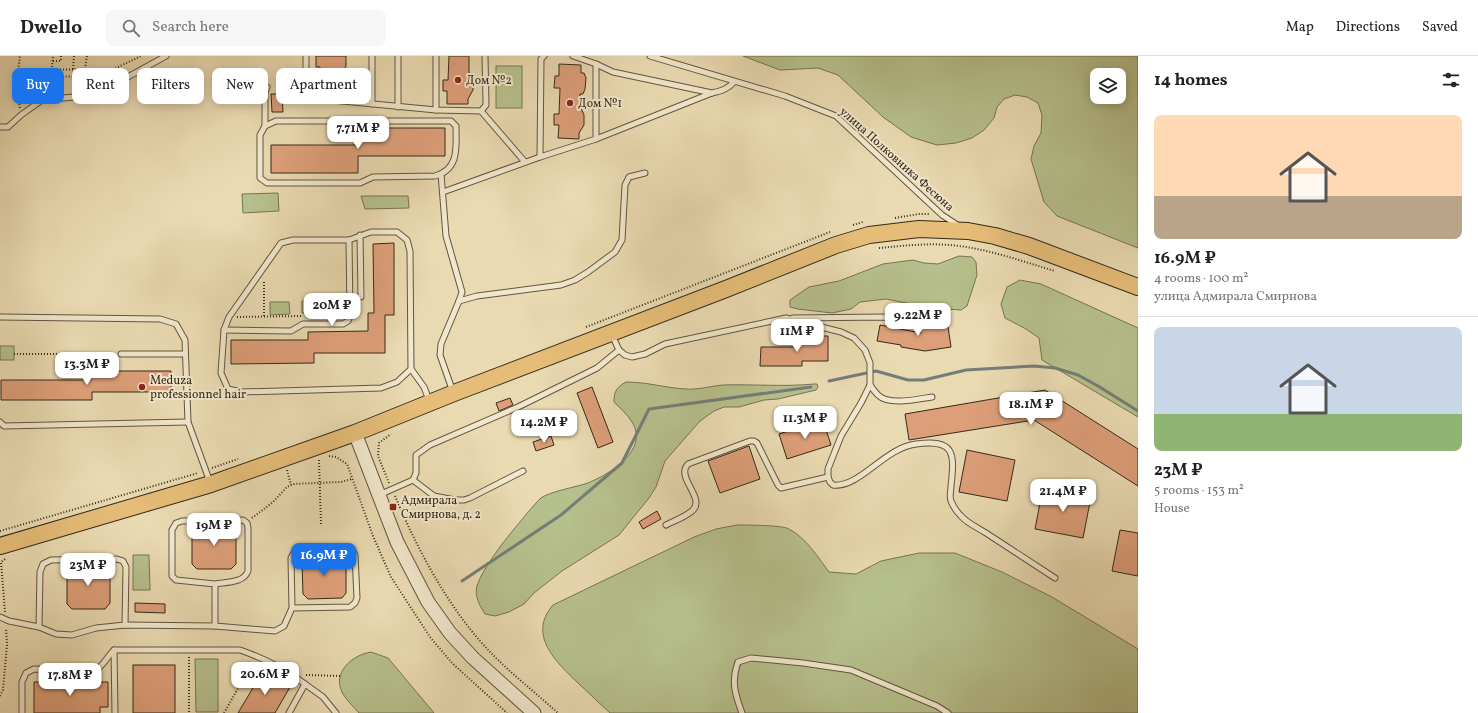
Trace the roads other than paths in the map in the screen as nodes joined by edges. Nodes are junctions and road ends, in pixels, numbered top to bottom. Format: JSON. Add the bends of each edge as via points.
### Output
{"nodes":[{"id":1,"x":166,"y":56,"type":"edge"},
{"id":2,"x":306,"y":56,"type":"edge"},
{"id":3,"x":372,"y":56,"type":"edge"},
{"id":4,"x":398,"y":56,"type":"edge"},
{"id":5,"x":436,"y":56,"type":"edge"},
{"id":6,"x":485,"y":56,"type":"edge"},
{"id":7,"x":544,"y":56,"type":"edge"},
{"id":8,"x":573,"y":56,"type":"edge"},
{"id":9,"x":650,"y":56,"type":"edge"},
{"id":10,"x":596,"y":64,"type":"junction"},
{"id":11,"x":734,"y":82,"type":"junction"},
{"id":12,"x":712,"y":93,"type":"junction"},
{"id":13,"x":265,"y":104,"type":"edge"},
{"id":14,"x":372,"y":104,"type":"junction"},
{"id":15,"x":398,"y":107,"type":"junction"},
{"id":16,"x":436,"y":110,"type":"junction"},
{"id":17,"x":481,"y":111,"type":"junction"},
{"id":18,"x":265,"y":126,"type":"junction"},
{"id":19,"x":0,"y":127,"type":"edge"},
{"id":20,"x":596,"y":139,"type":"junction"},
{"id":21,"x":540,"y":157,"type":"junction"},
{"id":22,"x":524,"y":162,"type":"junction"},
{"id":23,"x":645,"y":173,"type":"dead end"},
{"id":24,"x":441,"y":174,"type":"junction"},
{"id":25,"x":443,"y":192,"type":"junction"},
{"id":26,"x":968,"y":231,"type":"junction"},
{"id":27,"x":360,"y":235,"type":"junction"},
{"id":28,"x":349,"y":240,"type":"junction"},
{"id":29,"x":1138,"y":287,"type":"edge"},
{"id":30,"x":360,"y":297,"type":"dead end"},
{"id":31,"x":459,"y":301,"type":"junction"},
{"id":32,"x":0,"y":317,"type":"edge"},
{"id":33,"x":786,"y":318,"type":"junction"},
{"id":34,"x":916,"y":323,"type":"dead end"},
{"id":35,"x":224,"y":330,"type":"junction"},
{"id":36,"x":611,"y":332,"type":"junction"},
{"id":37,"x":619,"y":350,"type":"junction"},
{"id":38,"x":121,"y":354,"type":"road end"},
{"id":39,"x":185,"y":354,"type":"junction"},
{"id":40,"x":411,"y":369,"type":"junction"},
{"id":41,"x":870,"y":385,"type":"junction"},
{"id":42,"x":454,"y":393,"type":"junction"},
{"id":43,"x":932,"y":397,"type":"dead end"},
{"id":44,"x":430,"y":402,"type":"junction"},
{"id":45,"x":0,"y":422,"type":"edge"},
{"id":46,"x":188,"y":422,"type":"junction"},
{"id":47,"x":355,"y":433,"type":"junction"},
{"id":48,"x":523,"y":471,"type":"dead end"},
{"id":49,"x":828,"y":477,"type":"junction"},
{"id":50,"x":413,"y":480,"type":"junction"},
{"id":51,"x":211,"y":484,"type":"junction"},
{"id":52,"x":378,"y":495,"type":"junction"},
{"id":53,"x":666,"y":525,"type":"dead end"},
{"id":54,"x":5,"y":551,"type":"edge"},
{"id":55,"x":1055,"y":578,"type":"dead end"},
{"id":56,"x":215,"y":584,"type":"junction"},
{"id":57,"x":292,"y":608,"type":"junction"},
{"id":58,"x":0,"y":617,"type":"edge"},
{"id":59,"x":124,"y":625,"type":"junction"},
{"id":60,"x":215,"y":626,"type":"junction"},
{"id":61,"x":40,"y":627,"type":"junction"},
{"id":62,"x":114,"y":650,"type":"junction"},
{"id":63,"x":305,"y":684,"type":"junction"},
{"id":64,"x":22,"y":713,"type":"edge"},
{"id":65,"x":115,"y":713,"type":"edge"},
{"id":66,"x":289,"y":713,"type":"edge"},
{"id":67,"x":336,"y":713,"type":"edge"},
{"id":68,"x":534,"y":713,"type":"edge"},
{"id":69,"x":742,"y":713,"type":"edge"},
{"id":70,"x":948,"y":713,"type":"edge"}],
"edges":[{"from":1,"to":19,"type":"lane","via":[[95,95],[42,100],[21,114],[8,127]]},
{"from":2,"to":14,"type":"lane","via":[[306,93],[311,98]]},
{"from":3,"to":14,"type":"lane"},
{"from":4,"to":15,"type":"lane"},
{"from":5,"to":16,"type":"lane"},
{"from":6,"to":17,"type":"lane","via":[[486,105]]},
{"from":7,"to":21,"type":"lane","via":[[541,59]]},
{"from":8,"to":10,"type":"lane"},
{"from":9,"to":11,"type":"lane","name":"улица Полковника Фесюна"},
{"from":10,"to":12,"type":"lane","via":[[612,72]]},
{"from":10,"to":20,"type":"lane"},
{"from":11,"to":12,"type":"lane","via":[[729,88]]},
{"from":11,"to":26,"type":"lane","name":"улица Полковника Фесюна","via":[[785,96],[836,116],[942,215]]},
{"from":12,"to":20,"type":"lane"},
{"from":13,"to":18,"type":"lane"},
{"from":14,"to":15,"type":"lane"},
{"from":15,"to":16,"type":"lane"},
{"from":16,"to":17,"type":"lane"},
{"from":17,"to":22,"type":"lane"},
{"from":18,"to":24,"type":"lane","via":[[260,135],[260,178],[267,183],[360,183],[373,177]]},
{"from":18,"to":24,"type":"lane","via":[[276,121],[450,121],[456,126],[456,156],[451,166]]},
{"from":20,"to":21,"type":"lane"},
{"from":21,"to":22,"type":"lane"},
{"from":22,"to":25,"type":"lane"},
{"from":23,"to":31,"type":"lane","via":[[629,177],[625,185],[622,240],[615,252],[588,272],[561,285],[477,296]]},
{"from":24,"to":25,"type":"lane"},
{"from":25,"to":31,"type":"lane","via":[[446,236],[462,292]]},
{"from":26,"to":29,"type":"main road","via":[[1029,246]]},
{"from":26,"to":36,"type":"main road","via":[[919,229],[869,235],[836,245]]},
{"from":27,"to":28,"type":"lane"},
{"from":27,"to":30,"type":"lane"},
{"from":27,"to":40,"type":"lane","via":[[371,232],[398,232],[407,240],[410,251]]},
{"from":28,"to":35,"type":"lane","via":[[293,240],[281,243],[228,318]]},
{"from":28,"to":35,"type":"lane","via":[[348,321],[343,324],[303,324],[291,331]]},
{"from":31,"to":42,"type":"lane","via":[[441,344],[440,355]]},
{"from":32,"to":39,"type":"lane","via":[[160,319],[176,324],[185,340]]},
{"from":33,"to":34,"type":"lane","via":[[883,317]]},
{"from":33,"to":37,"type":"lane","via":[[680,340],[632,357]]},
{"from":33,"to":41,"type":"lane","via":[[841,332],[854,338],[865,350],[870,363]]},
{"from":35,"to":40,"type":"lane","via":[[221,373],[228,389],[242,392],[381,388],[398,382]]},
{"from":36,"to":37,"type":"lane"},
{"from":36,"to":42,"type":"main road"},
{"from":37,"to":50,"type":"lane","via":[[597,368],[430,446],[416,455],[416,473]]},
{"from":38,"to":39,"type":"lane"},
{"from":39,"to":46,"type":"lane"},
{"from":40,"to":44,"type":"lane","via":[[424,387]]},
{"from":41,"to":43,"type":"lane","via":[[878,396],[890,400]]},
{"from":41,"to":49,"type":"lane","via":[[841,436],[828,469]]},
{"from":42,"to":44,"type":"main road"},
{"from":44,"to":47,"type":"main road"},
{"from":45,"to":46,"type":"lane","via":[[4,426]]},
{"from":46,"to":51,"type":"lane"},
{"from":47,"to":51,"type":"main road"},
{"from":47,"to":52,"type":"street"},
{"from":48,"to":50,"type":"lane","via":[[464,500],[434,496]]},
{"from":49,"to":53,"type":"lane","via":[[782,488],[778,485],[758,443],[750,441],[688,464],[685,475],[696,506],[692,511]]},
{"from":49,"to":55,"type":"lane","via":[[833,485],[841,486],[859,477],[899,448],[936,442],[946,446],[951,452],[954,467],[950,499],[961,517]]},
{"from":50,"to":52,"type":"lane"},
{"from":51,"to":54,"type":"main road"},
{"from":52,"to":68,"type":"street","via":[[397,542],[425,595],[450,633],[473,658]]},
{"from":56,"to":56,"type":"lane","via":[[246,577],[246,523],[241,520],[176,523],[172,530],[174,578]]},
{"from":56,"to":60,"type":"lane"},
{"from":57,"to":57,"type":"lane","via":[[350,607],[355,603],[355,555],[352,549],[301,548],[294,551],[291,558]]},
{"from":57,"to":60,"type":"lane","via":[[284,626],[275,630]]},
{"from":58,"to":61,"type":"lane"},
{"from":59,"to":60,"type":"lane"},
{"from":59,"to":61,"type":"lane","via":[[96,628],[72,635],[56,634]]},
{"from":59,"to":61,"type":"lane","via":[[126,567],[123,562],[117,559],[51,560],[43,564],[40,572]]},
{"from":62,"to":63,"type":"lane","via":[[240,650],[256,655],[294,675]]},
{"from":62,"to":64,"type":"lane","via":[[96,670],[34,669],[26,673],[22,682]]},
{"from":62,"to":65,"type":"lane"},
{"from":63,"to":66,"type":"lane"},
{"from":63,"to":67,"type":"lane","via":[[323,697]]},
{"from":69,"to":70,"type":"lane","via":[[734,692],[734,673],[738,662],[751,658],[850,670]]}]}
